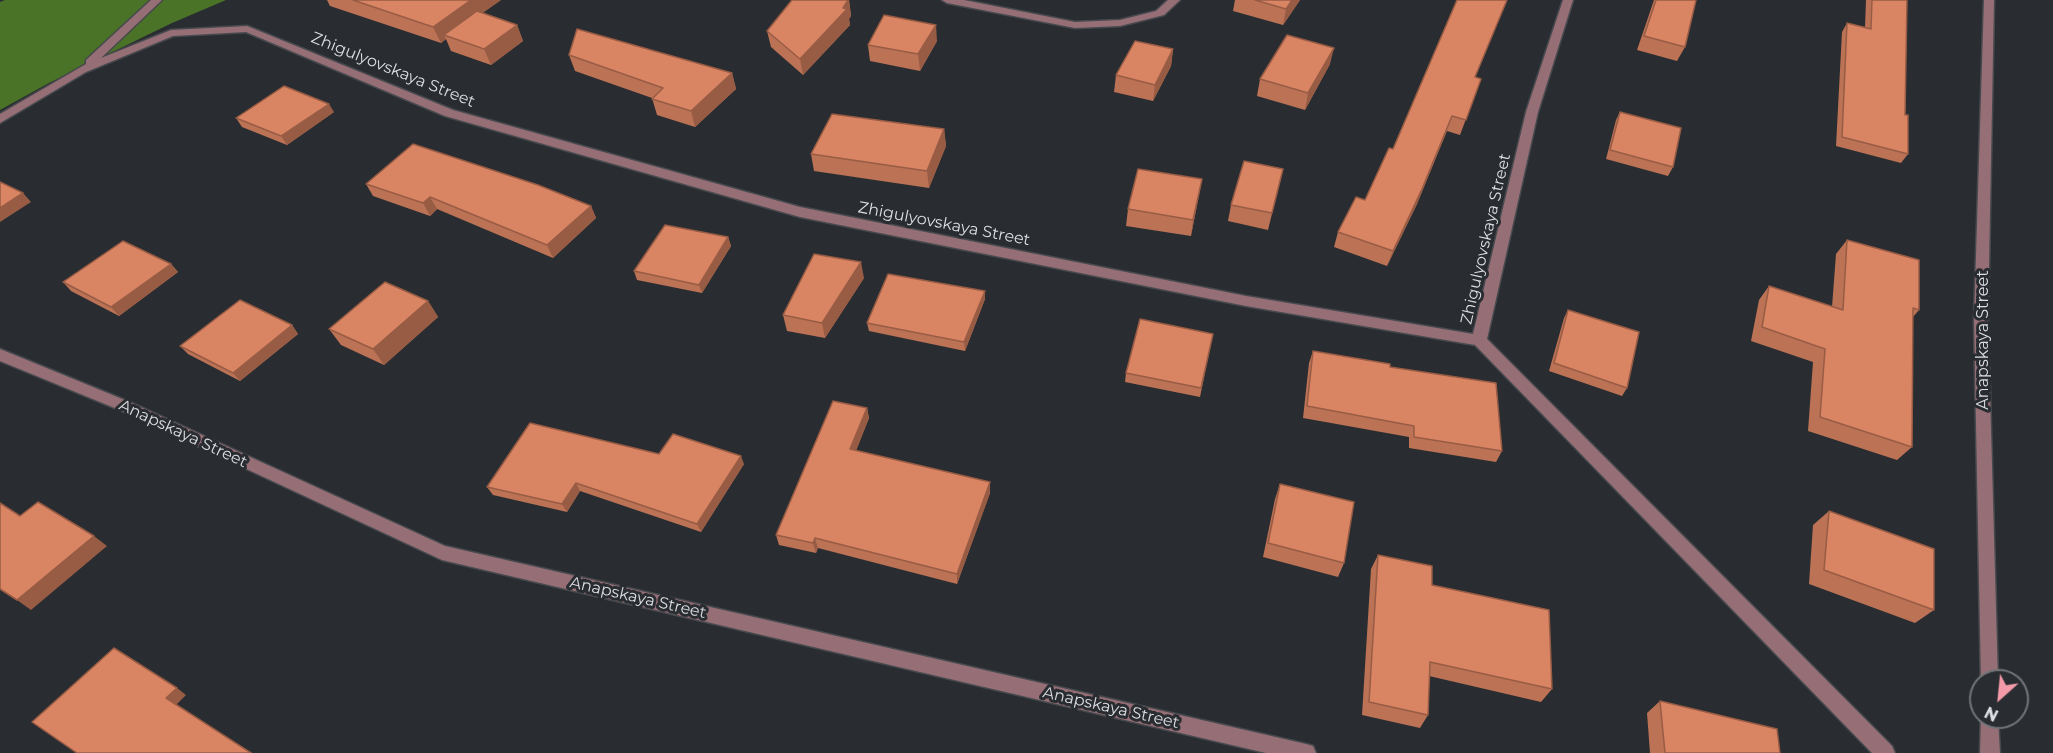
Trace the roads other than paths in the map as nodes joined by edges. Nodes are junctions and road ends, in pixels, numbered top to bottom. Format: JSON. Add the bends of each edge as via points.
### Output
{"nodes":[{"id":1,"x":156,"y":0,"type":"edge"},
{"id":2,"x":947,"y":0,"type":"edge"},
{"id":3,"x":1175,"y":0,"type":"edge"},
{"id":4,"x":1568,"y":0,"type":"edge"},
{"id":5,"x":1989,"y":0,"type":"edge"},
{"id":6,"x":82,"y":70,"type":"junction"},
{"id":7,"x":0,"y":119,"type":"edge"},
{"id":8,"x":1479,"y":340,"type":"junction"},
{"id":9,"x":0,"y":355,"type":"edge"},
{"id":10,"x":1989,"y":669,"type":"edge"},
{"id":11,"x":1989,"y":729,"type":"edge"},
{"id":12,"x":1306,"y":753,"type":"edge"},
{"id":13,"x":1885,"y":753,"type":"edge"},
{"id":14,"x":1990,"y":753,"type":"edge"}],
"edges":[{"from":1,"to":6,"type":"street"},
{"from":2,"to":3,"type":"street","via":[[1075,25],[1120,23],[1160,13]]},
{"from":4,"to":8,"type":"street","name":"Zhigulyovskaya Street","via":[[1532,112]]},
{"from":5,"to":10,"type":"street","name":"Anapskaya Street","via":[[1981,320]]},
{"from":6,"to":7,"type":"street"},
{"from":6,"to":8,"type":"street","name":"Zhigulyovskaya Street","via":[[171,33],[247,29],[449,113],[800,212],[1246,301]]},
{"from":8,"to":13,"type":"street"},
{"from":9,"to":12,"type":"street","name":"Anapskaya Street","via":[[127,407],[442,553]]},
{"from":11,"to":14,"type":"street"}]}
